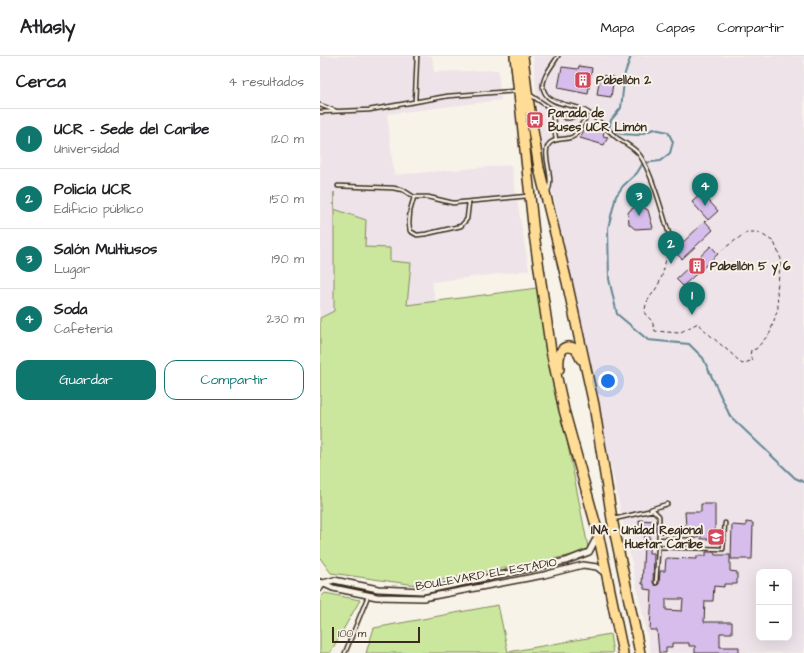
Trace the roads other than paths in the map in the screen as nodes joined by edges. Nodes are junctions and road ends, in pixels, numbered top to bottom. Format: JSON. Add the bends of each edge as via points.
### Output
{"nodes":[{"id":1,"x":417,"y":56,"type":"edge"},
{"id":2,"x":515,"y":56,"type":"edge"},
{"id":3,"x":523,"y":56,"type":"edge"},
{"id":4,"x":558,"y":56,"type":"edge"},
{"id":5,"x":522,"y":92,"type":"junction"},
{"id":6,"x":415,"y":101,"type":"junction"},
{"id":7,"x":320,"y":105,"type":"edge"},
{"id":8,"x":552,"y":109,"type":"junction"},
{"id":9,"x":586,"y":111,"type":"junction"},
{"id":10,"x":320,"y":112,"type":"edge"},
{"id":11,"x":337,"y":112,"type":"junction"},
{"id":12,"x":556,"y":140,"type":"junction"},
{"id":13,"x":338,"y":186,"type":"dead end"},
{"id":14,"x":530,"y":196,"type":"junction"},
{"id":15,"x":414,"y":197,"type":"junction"},
{"id":16,"x":544,"y":197,"type":"junction"},
{"id":17,"x":469,"y":202,"type":"junction"},
{"id":18,"x":670,"y":237,"type":"road end"},
{"id":19,"x":594,"y":405,"type":"junction"},
{"id":20,"x":564,"y":410,"type":"junction"},
{"id":21,"x":667,"y":504,"type":"dead end"},
{"id":22,"x":648,"y":510,"type":"junction"},
{"id":23,"x":612,"y":519,"type":"junction"},
{"id":24,"x":725,"y":523,"type":"dead end"},
{"id":25,"x":598,"y":533,"type":"junction"},
{"id":26,"x":659,"y":535,"type":"junction"},
{"id":27,"x":696,"y":536,"type":"dead end"},
{"id":28,"x":658,"y":547,"type":"junction"},
{"id":29,"x":320,"y":576,"type":"edge"},
{"id":30,"x":608,"y":576,"type":"junction"},
{"id":31,"x":322,"y":582,"type":"edge"},
{"id":32,"x":656,"y":583,"type":"dead end"},
{"id":33,"x":320,"y":588,"type":"edge"},
{"id":34,"x":368,"y":595,"type":"junction"},
{"id":35,"x":345,"y":653,"type":"edge"},
{"id":36,"x":623,"y":653,"type":"edge"},
{"id":37,"x":640,"y":653,"type":"edge"}],
"edges":[{"from":1,"to":6,"type":"lane"},
{"from":2,"to":5,"type":"highway"},
{"from":3,"to":5,"type":"highway"},
{"from":4,"to":9,"type":"lane","via":[[543,80],[544,92],[547,97],[563,105]]},
{"from":5,"to":6,"type":"lane","via":[[448,96]]},
{"from":5,"to":8,"type":"lane"},
{"from":5,"to":14,"type":"highway"},
{"from":5,"to":16,"type":"highway"},
{"from":6,"to":11,"type":"lane","via":[[369,110]]},
{"from":7,"to":11,"type":"lane"},
{"from":8,"to":9,"type":"lane","via":[[564,118]]},
{"from":8,"to":12,"type":"lane"},
{"from":9,"to":12,"type":"lane","via":[[585,119],[574,136]]},
{"from":9,"to":18,"type":"lane","via":[[638,152],[651,180]]},
{"from":10,"to":11,"type":"lane"},
{"from":12,"to":16,"type":"lane","via":[[548,146],[546,155],[550,187]]},
{"from":13,"to":15,"type":"lane","via":[[393,188],[403,190]]},
{"from":14,"to":17,"type":"lane"},
{"from":14,"to":20,"type":"highway","via":[[544,309]]},
{"from":15,"to":17,"type":"lane","via":[[428,197],[453,203]]},
{"from":15,"to":17,"type":"lane","via":[[409,224],[410,231],[417,235],[461,226],[467,219]]},
{"from":16,"to":19,"type":"highway","via":[[567,282]]},
{"from":19,"to":20,"type":"highway","via":[[579,352],[569,346],[561,350],[558,361]]},
{"from":19,"to":23,"type":"highway"},
{"from":20,"to":25,"type":"highway"},
{"from":21,"to":22,"type":"lane"},
{"from":22,"to":23,"type":"lane"},
{"from":22,"to":26,"type":"lane","via":[[653,510],[659,516]]},
{"from":23,"to":37,"type":"highway"},
{"from":24,"to":28,"type":"lane","via":[[723,549]]},
{"from":25,"to":30,"type":"highway"},
{"from":25,"to":31,"type":"street","name":"BOULEVARD EL ESTADIO","via":[[594,546],[589,552],[578,557],[547,566],[423,591],[378,589],[334,580]]},
{"from":26,"to":27,"type":"lane"},
{"from":26,"to":28,"type":"lane"},
{"from":28,"to":32,"type":"lane"},
{"from":29,"to":31,"type":"street"},
{"from":30,"to":34,"type":"street","name":"BOULEVARD EL ESTADIO","via":[[597,567],[583,565],[423,598]]},
{"from":30,"to":36,"type":"highway"},
{"from":31,"to":33,"type":"street"},
{"from":31,"to":34,"type":"street","name":"BOULEVARD EL ESTADIO","via":[[333,588]]},
{"from":34,"to":35,"type":"lane"}]}
